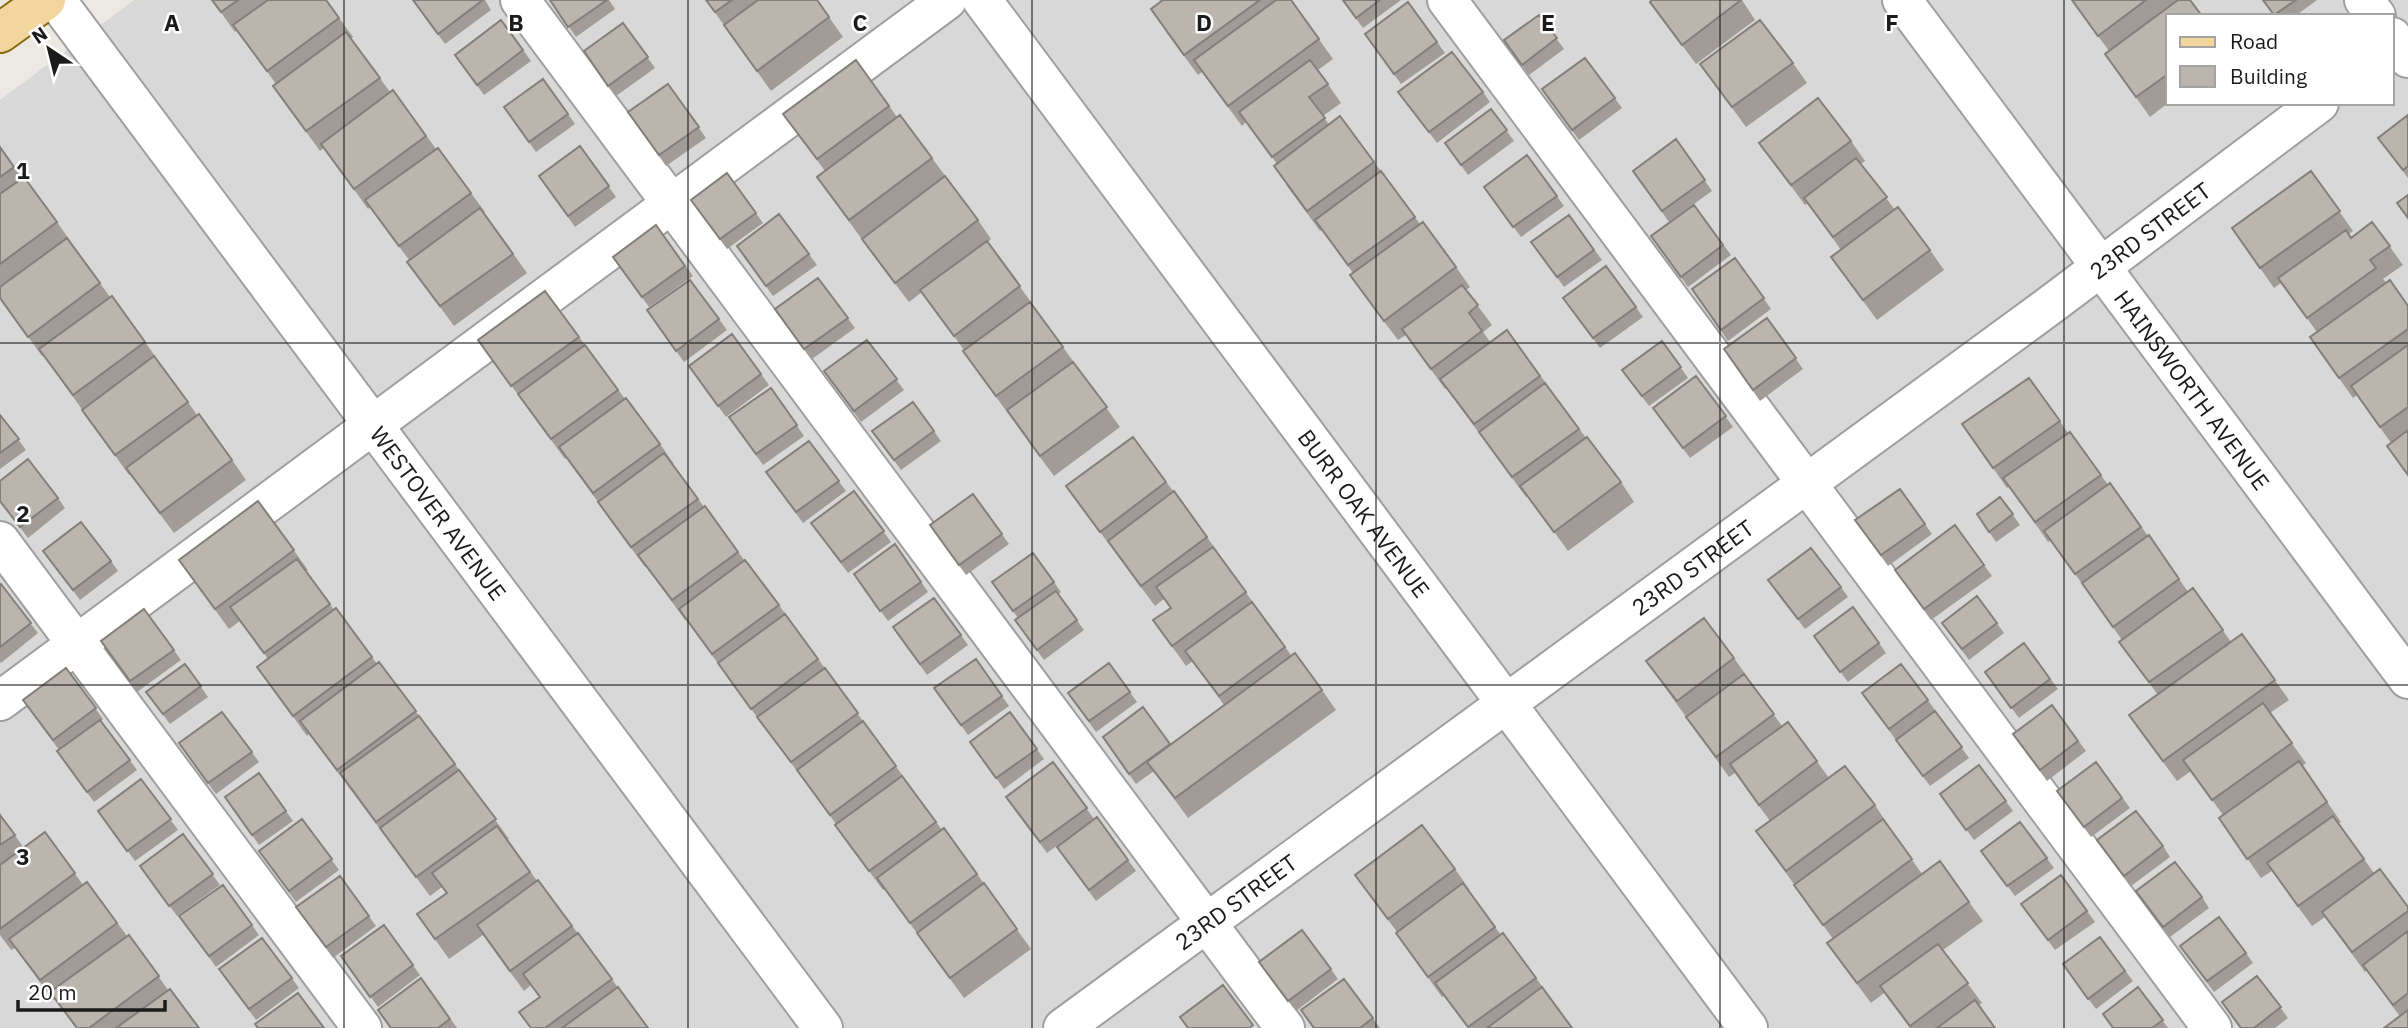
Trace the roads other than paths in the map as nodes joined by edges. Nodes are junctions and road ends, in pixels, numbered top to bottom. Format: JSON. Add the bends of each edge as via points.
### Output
{"nodes":[{"id":1,"x":46,"y":0,"type":"edge"},
{"id":2,"x":56,"y":0,"type":"edge"},
{"id":3,"x":520,"y":0,"type":"edge"},
{"id":4,"x":947,"y":0,"type":"edge"},
{"id":5,"x":982,"y":0,"type":"edge"},
{"id":6,"x":1447,"y":0,"type":"edge"},
{"id":7,"x":1902,"y":0,"type":"edge"},
{"id":8,"x":2364,"y":0,"type":"edge"},
{"id":9,"x":2375,"y":14,"type":"edge"},
{"id":10,"x":0,"y":33,"type":"edge"},
{"id":11,"x":2316,"y":105,"type":"edge"},
{"id":12,"x":672,"y":204,"type":"junction"},
{"id":13,"x":2101,"y":267,"type":"junction"},
{"id":14,"x":373,"y":425,"type":"junction"},
{"id":15,"x":1807,"y":483,"type":"junction"},
{"id":16,"x":0,"y":541,"type":"edge"},
{"id":17,"x":77,"y":644,"type":"junction"},
{"id":18,"x":2408,"y":679,"type":"edge"},
{"id":19,"x":0,"y":701,"type":"edge"},
{"id":20,"x":1506,"y":702,"type":"junction"},
{"id":21,"x":1206,"y":923,"type":"junction"},
{"id":22,"x":362,"y":1028,"type":"edge"},
{"id":23,"x":823,"y":1028,"type":"edge"},
{"id":24,"x":1063,"y":1028,"type":"edge"},
{"id":25,"x":1285,"y":1028,"type":"edge"},
{"id":26,"x":1748,"y":1028,"type":"edge"},
{"id":27,"x":2212,"y":1028,"type":"edge"}],
"edges":[{"from":1,"to":10,"type":"main road"},
{"from":2,"to":14,"type":"street","name":"WESTOVER AVENUE"},
{"from":3,"to":12,"type":"street"},
{"from":4,"to":12,"type":"street"},
{"from":5,"to":20,"type":"street","name":"BURR OAK AVENUE"},
{"from":6,"to":15,"type":"street"},
{"from":7,"to":13,"type":"street","name":"HAINSWORTH AVENUE"},
{"from":8,"to":9,"type":"street"},
{"from":11,"to":13,"type":"street","name":"23RD STREET"},
{"from":12,"to":14,"type":"street"},
{"from":12,"to":21,"type":"street"},
{"from":13,"to":15,"type":"street","name":"23RD STREET"},
{"from":13,"to":18,"type":"street","name":"HAINSWORTH AVENUE"},
{"from":14,"to":17,"type":"street"},
{"from":14,"to":23,"type":"street","name":"WESTOVER AVENUE"},
{"from":15,"to":20,"type":"street","name":"23RD STREET"},
{"from":15,"to":27,"type":"street"},
{"from":16,"to":17,"type":"street"},
{"from":17,"to":19,"type":"street"},
{"from":17,"to":22,"type":"street"},
{"from":20,"to":21,"type":"street","name":"23RD STREET"},
{"from":20,"to":26,"type":"street","name":"BURR OAK AVENUE"},
{"from":21,"to":24,"type":"street","name":"23RD STREET"},
{"from":21,"to":25,"type":"street"}]}
